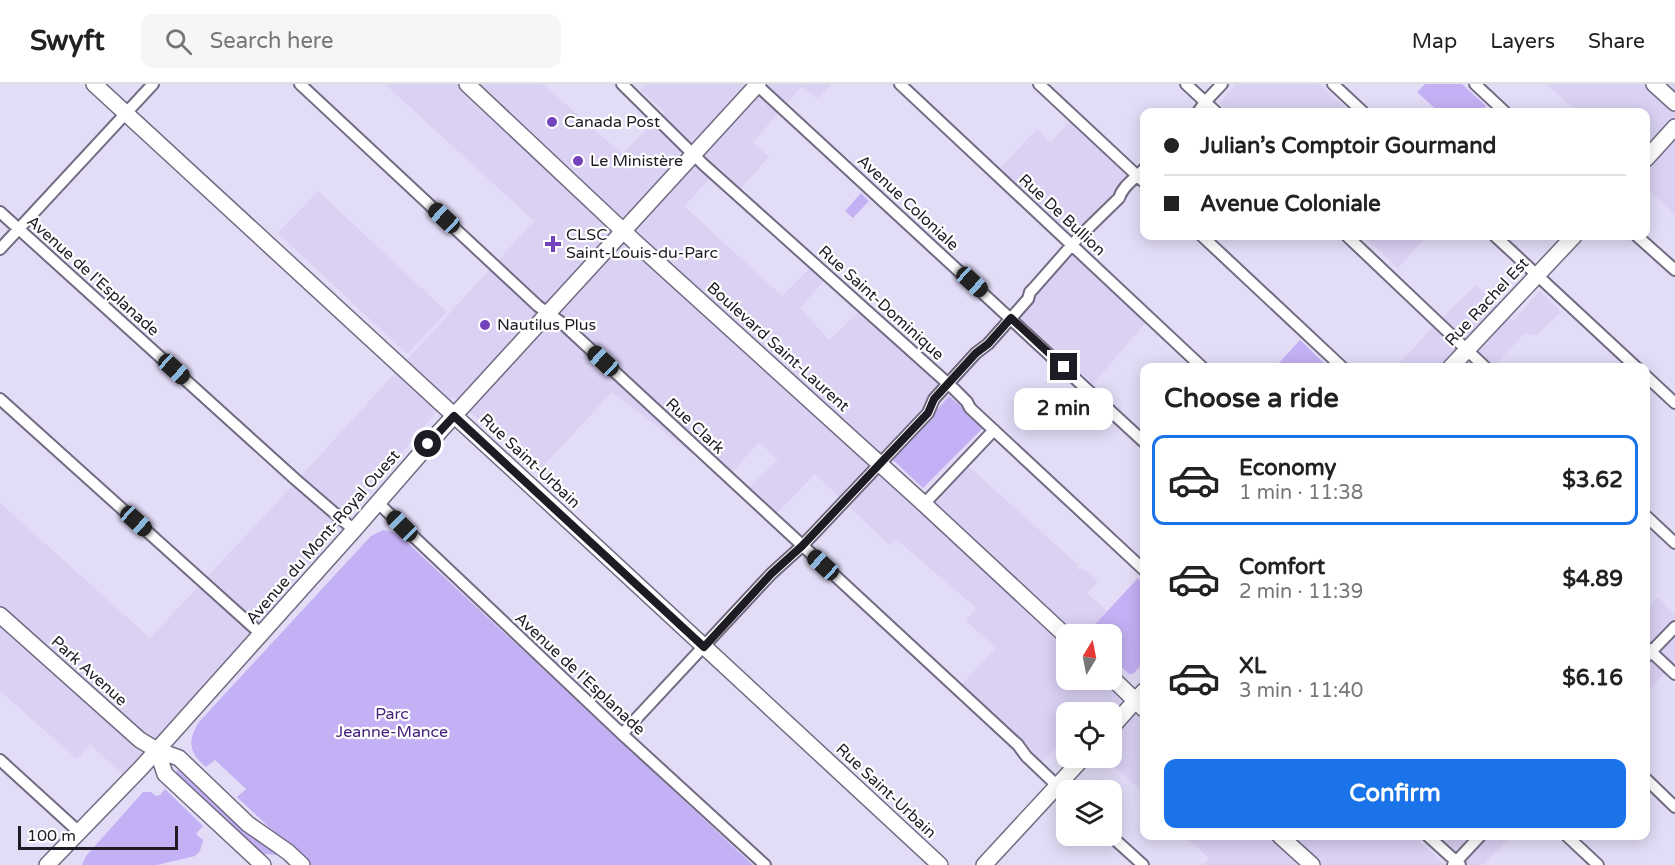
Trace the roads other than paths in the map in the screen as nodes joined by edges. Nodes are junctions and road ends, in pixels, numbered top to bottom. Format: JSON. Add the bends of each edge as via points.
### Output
{"nodes":[{"id":1,"x":94,"y":84,"type":"edge"},
{"id":2,"x":153,"y":84,"type":"edge"},
{"id":3,"x":300,"y":84,"type":"edge"},
{"id":4,"x":467,"y":84,"type":"edge"},
{"id":5,"x":622,"y":84,"type":"edge"},
{"id":6,"x":758,"y":84,"type":"edge"},
{"id":7,"x":900,"y":84,"type":"edge"},
{"id":8,"x":1039,"y":84,"type":"edge"},
{"id":9,"x":1186,"y":84,"type":"edge"},
{"id":10,"x":1222,"y":84,"type":"edge"},
{"id":11,"x":1333,"y":84,"type":"edge"},
{"id":12,"x":1474,"y":84,"type":"edge"},
{"id":13,"x":1654,"y":84,"type":"edge"},
{"id":14,"x":1205,"y":102,"type":"junction"},
{"id":15,"x":1675,"y":103,"type":"edge"},
{"id":16,"x":1201,"y":108,"type":"edge"},
{"id":17,"x":1212,"y":108,"type":"edge"},
{"id":18,"x":1359,"y":108,"type":"edge"},
{"id":19,"x":1501,"y":108,"type":"edge"},
{"id":20,"x":125,"y":113,"type":"junction"},
{"id":21,"x":1675,"y":127,"type":"edge"},
{"id":22,"x":694,"y":154,"type":"junction"},
{"id":23,"x":1650,"y":155,"type":"edge"},
{"id":24,"x":1140,"y":174,"type":"edge"},
{"id":25,"x":1140,"y":177,"type":"edge"},
{"id":26,"x":0,"y":212,"type":"edge"},
{"id":27,"x":19,"y":229,"type":"junction"},
{"id":28,"x":623,"y":231,"type":"junction"},
{"id":29,"x":1206,"y":240,"type":"edge"},
{"id":30,"x":1351,"y":240,"type":"edge"},
{"id":31,"x":1499,"y":240,"type":"edge"},
{"id":32,"x":1570,"y":240,"type":"edge"},
{"id":33,"x":1641,"y":240,"type":"edge"},
{"id":34,"x":1072,"y":245,"type":"junction"},
{"id":35,"x":0,"y":249,"type":"edge"},
{"id":36,"x":1675,"y":270,"type":"edge"},
{"id":37,"x":1537,"y":274,"type":"junction"},
{"id":38,"x":549,"y":314,"type":"junction"},
{"id":39,"x":1011,"y":318,"type":"junction"},
{"id":40,"x":1467,"y":349,"type":"junction"},
{"id":41,"x":1198,"y":363,"type":"edge"},
{"id":42,"x":1338,"y":363,"type":"edge"},
{"id":43,"x":1454,"y":363,"type":"edge"},
{"id":44,"x":1481,"y":363,"type":"edge"},
{"id":45,"x":1632,"y":363,"type":"edge"},
{"id":46,"x":1650,"y":380,"type":"edge"},
{"id":47,"x":949,"y":384,"type":"junction"},
{"id":48,"x":0,"y":399,"type":"edge"},
{"id":49,"x":1675,"y":403,"type":"edge"},
{"id":50,"x":454,"y":416,"type":"junction"},
{"id":51,"x":994,"y":430,"type":"junction"},
{"id":52,"x":1140,"y":438,"type":"edge"},
{"id":53,"x":879,"y":463,"type":"junction"},
{"id":54,"x":377,"y":502,"type":"junction"},
{"id":55,"x":924,"y":504,"type":"junction"},
{"id":56,"x":1650,"y":520,"type":"edge"},
{"id":57,"x":354,"y":530,"type":"junction"},
{"id":58,"x":1675,"y":543,"type":"edge"},
{"id":59,"x":802,"y":546,"type":"junction"},
{"id":60,"x":1140,"y":566,"type":"edge"},
{"id":61,"x":0,"y":615,"type":"edge"},
{"id":62,"x":1056,"y":627,"type":"edge"},
{"id":63,"x":1675,"y":627,"type":"edge"},
{"id":64,"x":261,"y":634,"type":"junction"},
{"id":65,"x":704,"y":647,"type":"junction"},
{"id":66,"x":1650,"y":649,"type":"edge"},
{"id":67,"x":1650,"y":654,"type":"edge"},
{"id":68,"x":1675,"y":674,"type":"edge"},
{"id":69,"x":1122,"y":685,"type":"edge"},
{"id":70,"x":1140,"y":699,"type":"edge"},
{"id":71,"x":1140,"y":702,"type":"edge"},
{"id":72,"x":1122,"y":718,"type":"edge"},
{"id":73,"x":622,"y":734,"type":"junction"},
{"id":74,"x":157,"y":750,"type":"junction"},
{"id":75,"x":0,"y":760,"type":"edge"},
{"id":76,"x":1650,"y":783,"type":"edge"},
{"id":77,"x":1056,"y":784,"type":"edge"},
{"id":78,"x":1056,"y":796,"type":"edge"},
{"id":79,"x":1675,"y":807,"type":"edge"},
{"id":80,"x":79,"y":832,"type":"junction"},
{"id":81,"x":1284,"y":840,"type":"edge"},
{"id":82,"x":1432,"y":840,"type":"edge"},
{"id":83,"x":1477,"y":840,"type":"edge"},
{"id":84,"x":1571,"y":840,"type":"edge"},
{"id":85,"x":1122,"y":846,"type":"edge"},
{"id":86,"x":1456,"y":864,"type":"edge"},
{"id":87,"x":47,"y":865,"type":"edge"},
{"id":88,"x":263,"y":865,"type":"edge"},
{"id":89,"x":302,"y":865,"type":"edge"},
{"id":90,"x":765,"y":865,"type":"edge"},
{"id":91,"x":940,"y":865,"type":"edge"},
{"id":92,"x":984,"y":865,"type":"edge"},
{"id":93,"x":1143,"y":865,"type":"edge"},
{"id":94,"x":1312,"y":865,"type":"edge"},
{"id":95,"x":1598,"y":865,"type":"edge"}],
"edges":[{"from":1,"to":20,"type":"main road","name":"Rue Saint-Urbain"},
{"from":2,"to":20,"type":"street"},
{"from":3,"to":38,"type":"street","name":"Rue Clark"},
{"from":4,"to":28,"type":"main road","name":"Boulevard Saint-Laurent"},
{"from":5,"to":22,"type":"street","name":"Rue Saint-Dominique"},
{"from":6,"to":22,"type":"main road","name":"Avenue du Mont-Royal Ouest"},
{"from":6,"to":39,"type":"street","name":"Avenue Coloniale"},
{"from":7,"to":34,"type":"street","name":"Rue De Bullion"},
{"from":8,"to":24,"type":"street"},
{"from":9,"to":14,"type":"street"},
{"from":10,"to":14,"type":"street"},
{"from":11,"to":18,"type":"street"},
{"from":12,"to":19,"type":"street"},
{"from":13,"to":15,"type":"main road"},
{"from":14,"to":16,"type":"street"},
{"from":14,"to":17,"type":"street"},
{"from":20,"to":27,"type":"street"},
{"from":20,"to":50,"type":"main road","name":"Rue Saint-Urbain"},
{"from":21,"to":23,"type":"main road"},
{"from":22,"to":28,"type":"main road","name":"Avenue du Mont-Royal Ouest"},
{"from":22,"to":47,"type":"street","name":"Rue Saint-Dominique"},
{"from":25,"to":34,"type":"street","via":[[1127,185]]},
{"from":26,"to":27,"type":"street","name":"Avenue de l'Esplanade"},
{"from":27,"to":35,"type":"street"},
{"from":27,"to":57,"type":"street","name":"Avenue de l'Esplanade"},
{"from":28,"to":38,"type":"main road","name":"Avenue du Mont-Royal Ouest"},
{"from":28,"to":53,"type":"main road","name":"Boulevard Saint-Laurent"},
{"from":29,"to":42,"type":"street"},
{"from":30,"to":40,"type":"street"},
{"from":31,"to":37,"type":"street"},
{"from":32,"to":37,"type":"main road","name":"Rue Rachel Est"},
{"from":33,"to":36,"type":"street"},
{"from":34,"to":39,"type":"street"},
{"from":34,"to":41,"type":"street","name":"Rue De Bullion"},
{"from":37,"to":40,"type":"main road","name":"Rue Rachel Est"},
{"from":37,"to":45,"type":"street"},
{"from":38,"to":50,"type":"main road","name":"Avenue du Mont-Royal Ouest"},
{"from":38,"to":59,"type":"street","name":"Rue Clark"},
{"from":39,"to":47,"type":"street"},
{"from":39,"to":52,"type":"street","name":"Avenue Coloniale"},
{"from":40,"to":43,"type":"main road","name":"Rue Rachel Est"},
{"from":40,"to":44,"type":"street"},
{"from":46,"to":49,"type":"street"},
{"from":47,"to":51,"type":"street","name":"Rue Saint-Dominique"},
{"from":47,"to":53,"type":"street","via":[[934,399],[928,413]]},
{"from":48,"to":64,"type":"street"},
{"from":50,"to":54,"type":"main road","name":"Avenue du Mont-Royal Ouest"},
{"from":50,"to":65,"type":"main road","name":"Rue Saint-Urbain"},
{"from":51,"to":55,"type":"street"},
{"from":51,"to":60,"type":"street","name":"Rue Saint-Dominique"},
{"from":53,"to":55,"type":"main road","name":"Boulevard Saint-Laurent"},
{"from":53,"to":59,"type":"street"},
{"from":54,"to":57,"type":"main road","name":"Avenue du Mont-Royal Ouest"},
{"from":54,"to":73,"type":"street","name":"Avenue de l'Esplanade"},
{"from":55,"to":62,"type":"main road","name":"Boulevard Saint-Laurent"},
{"from":56,"to":58,"type":"street"},
{"from":57,"to":64,"type":"main road","name":"Avenue du Mont-Royal Ouest"},
{"from":59,"to":65,"type":"street"},
{"from":59,"to":77,"type":"street","name":"Rue Clark"},
{"from":61,"to":74,"type":"main road","name":"Park Avenue","via":[[140,740]]},
{"from":63,"to":66,"type":"street"},
{"from":64,"to":74,"type":"main road","name":"Avenue du Mont-Royal Ouest"},
{"from":65,"to":73,"type":"street"},
{"from":65,"to":91,"type":"main road","name":"Rue Saint-Urbain"},
{"from":67,"to":68,"type":"street"},
{"from":69,"to":70,"type":"main road"},
{"from":71,"to":72,"type":"main road"},
{"from":73,"to":90,"type":"street","name":"Avenue de l'Esplanade"},
{"from":74,"to":80,"type":"main road","name":"Avenue du Mont-Royal Ouest"},
{"from":74,"to":88,"type":"main road","via":[[165,774]]},
{"from":74,"to":89,"type":"main road","name":"Park Avenue","via":[[179,758],[248,824]]},
{"from":75,"to":80,"type":"street"},
{"from":76,"to":79,"type":"street"},
{"from":78,"to":92,"type":"main road"},
{"from":80,"to":87,"type":"main road","name":"Avenue du Mont-Royal Ouest"},
{"from":81,"to":94,"type":"main road"},
{"from":82,"to":86,"type":"street"},
{"from":83,"to":86,"type":"street"},
{"from":84,"to":95,"type":"street"},
{"from":85,"to":93,"type":"street"}]}
